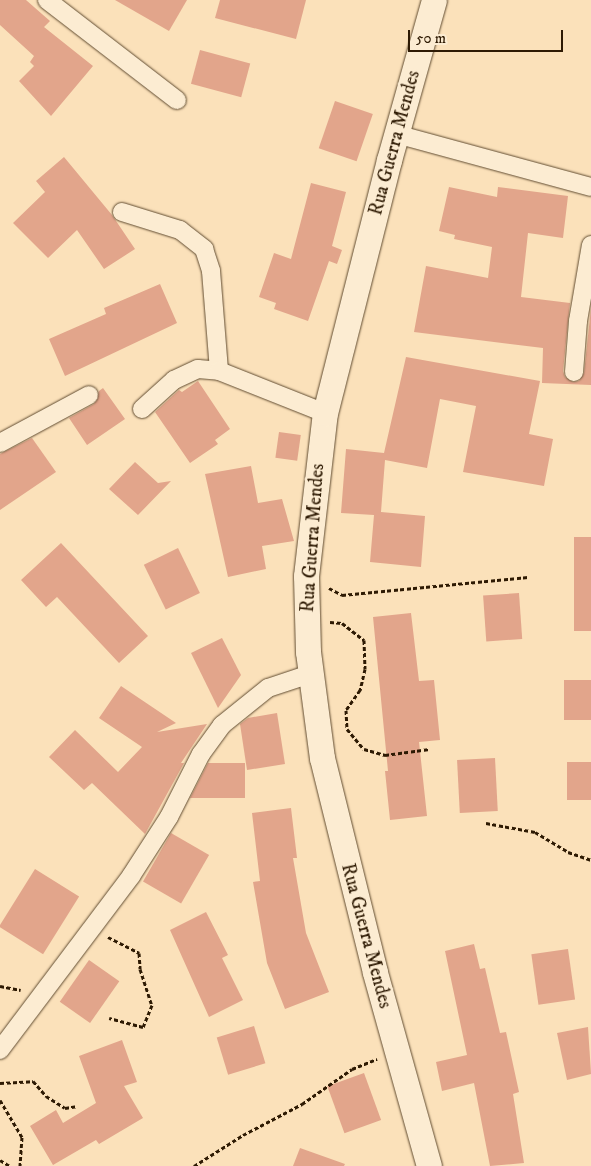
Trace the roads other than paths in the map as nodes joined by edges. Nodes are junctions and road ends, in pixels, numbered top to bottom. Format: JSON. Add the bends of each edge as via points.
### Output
{"nodes":[{"id":1,"x":47,"y":0,"type":"edge"},
{"id":2,"x":434,"y":0,"type":"edge"},
{"id":3,"x":177,"y":100,"type":"dead end"},
{"id":4,"x":396,"y":134,"type":"junction"},
{"id":5,"x":591,"y":187,"type":"edge"},
{"id":6,"x":122,"y":212,"type":"dead end"},
{"id":7,"x":591,"y":245,"type":"edge"},
{"id":8,"x":219,"y":370,"type":"junction"},
{"id":9,"x":574,"y":372,"type":"dead end"},
{"id":10,"x":89,"y":396,"type":"dead end"},
{"id":11,"x":142,"y":409,"type":"dead end"},
{"id":12,"x":325,"y":413,"type":"junction"},
{"id":13,"x":0,"y":443,"type":"edge"},
{"id":14,"x":310,"y":674,"type":"junction"},
{"id":15,"x":0,"y":1050,"type":"edge"},
{"id":16,"x":429,"y":1166,"type":"edge"}],
"edges":[{"from":1,"to":3,"type":"street"},
{"from":2,"to":4,"type":"street","name":"Rua Guerra Mendes"},
{"from":4,"to":5,"type":"street"},
{"from":4,"to":12,"type":"street","name":"Rua Guerra Mendes"},
{"from":6,"to":8,"type":"street","via":[[180,230],[204,249],[211,271]]},
{"from":7,"to":9,"type":"street","via":[[578,321]]},
{"from":8,"to":11,"type":"street","via":[[198,369],[174,380]]},
{"from":8,"to":12,"type":"street"},
{"from":10,"to":13,"type":"street"},
{"from":12,"to":14,"type":"street","name":"Rua Guerra Mendes","via":[[306,576]]},
{"from":14,"to":15,"type":"street","via":[[268,688],[222,725],[201,754],[169,817],[146,853]]},
{"from":14,"to":16,"type":"street","name":"Rua Guerra Mendes","via":[[322,758],[343,848]]}]}
